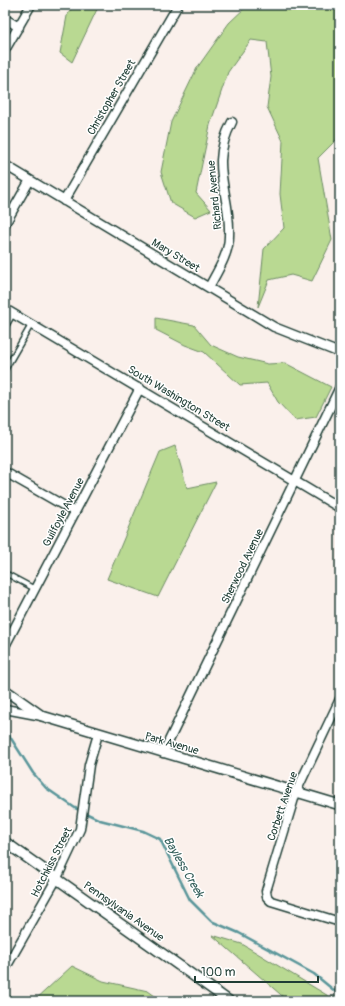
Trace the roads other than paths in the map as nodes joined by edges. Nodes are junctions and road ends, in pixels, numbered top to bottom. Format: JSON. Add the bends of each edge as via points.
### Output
{"nodes":[{"id":1,"x":32,"y":5,"type":"edge"},
{"id":2,"x":178,"y":5,"type":"edge"},
{"id":3,"x":5,"y":19,"type":"edge"},
{"id":4,"x":19,"y":27,"type":"junction"},
{"id":5,"x":5,"y":50,"type":"edge"},
{"id":6,"x":232,"y":122,"type":"dead end"},
{"id":7,"x":5,"y":165,"type":"edge"},
{"id":8,"x":30,"y":180,"type":"junction"},
{"id":9,"x":64,"y":201,"type":"junction"},
{"id":10,"x":5,"y":224,"type":"edge"},
{"id":11,"x":209,"y":287,"type":"junction"},
{"id":12,"x":5,"y":309,"type":"edge"},
{"id":13,"x":13,"y":314,"type":"junction"},
{"id":14,"x":31,"y":325,"type":"junction"},
{"id":15,"x":5,"y":328,"type":"edge"},
{"id":16,"x":340,"y":353,"type":"edge"},
{"id":17,"x":5,"y":370,"type":"edge"},
{"id":18,"x":340,"y":387,"type":"edge"},
{"id":19,"x":140,"y":388,"type":"junction"},
{"id":20,"x":5,"y":472,"type":"edge"},
{"id":21,"x":296,"y":481,"type":"junction"},
{"id":22,"x":340,"y":508,"type":"edge"},
{"id":23,"x":75,"y":512,"type":"junction"},
{"id":24,"x":5,"y":573,"type":"edge"},
{"id":25,"x":35,"y":589,"type":"junction"},
{"id":26,"x":5,"y":646,"type":"edge"},
{"id":27,"x":5,"y":690,"type":"edge"},
{"id":28,"x":340,"y":699,"type":"edge"},
{"id":29,"x":5,"y":709,"type":"edge"},
{"id":30,"x":42,"y":716,"type":"junction"},
{"id":31,"x":98,"y":734,"type":"junction"},
{"id":32,"x":163,"y":753,"type":"junction"},
{"id":33,"x":296,"y":792,"type":"junction"},
{"id":34,"x":340,"y":805,"type":"edge"},
{"id":35,"x":5,"y":842,"type":"edge"},
{"id":36,"x":56,"y":878,"type":"junction"},
{"id":37,"x":340,"y":922,"type":"edge"},
{"id":38,"x":5,"y":969,"type":"edge"},
{"id":39,"x":229,"y":1001,"type":"edge"}],
"edges":[{"from":1,"to":4,"type":"street"},
{"from":2,"to":9,"type":"street","name":"Christopher Street"},
{"from":3,"to":4,"type":"street"},
{"from":4,"to":5,"type":"street"},
{"from":6,"to":11,"type":"street","name":"Richard Avenue","via":[[224,137],[221,158],[228,244]]},
{"from":7,"to":8,"type":"street","name":"Mary Street"},
{"from":8,"to":9,"type":"street","name":"Mary Street"},
{"from":8,"to":10,"type":"street"},
{"from":9,"to":11,"type":"street","name":"Mary Street"},
{"from":11,"to":16,"type":"street","name":"Mary Street","via":[[274,326]]},
{"from":12,"to":13,"type":"street","name":"South Washington Street"},
{"from":13,"to":14,"type":"street","name":"South Washington Street"},
{"from":13,"to":15,"type":"lane"},
{"from":14,"to":17,"type":"lane"},
{"from":14,"to":19,"type":"street","name":"South Washington Street"},
{"from":18,"to":21,"type":"street","name":"Sherwood Avenue"},
{"from":19,"to":21,"type":"street","name":"South Washington Street"},
{"from":19,"to":23,"type":"street","name":"Guilfoyle Avenue"},
{"from":20,"to":23,"type":"street"},
{"from":21,"to":22,"type":"street","name":"South Washington Street"},
{"from":21,"to":32,"type":"street","name":"Sherwood Avenue"},
{"from":23,"to":25,"type":"street","name":"Guilfoyle Avenue"},
{"from":24,"to":25,"type":"lane"},
{"from":25,"to":26,"type":"street","name":"Guilfoyle Avenue"},
{"from":27,"to":30,"type":"street","name":"Park Avenue"},
{"from":28,"to":33,"type":"street","name":"Corbett Avenue"},
{"from":29,"to":30,"type":"street"},
{"from":30,"to":31,"type":"street","name":"Park Avenue"},
{"from":31,"to":32,"type":"street","name":"Park Avenue"},
{"from":31,"to":36,"type":"street","name":"Hotchkiss Street","via":[[89,765],[80,829]]},
{"from":32,"to":33,"type":"street","name":"Park Avenue"},
{"from":33,"to":34,"type":"street","name":"Park Avenue"},
{"from":33,"to":37,"type":"street","name":"Corbett Avenue","via":[[266,891],[268,897]]},
{"from":35,"to":36,"type":"street","name":"Pennsylvania Avenue"},
{"from":36,"to":38,"type":"street","name":"Hotchkiss Street"},
{"from":36,"to":39,"type":"street","name":"Pennsylvania Avenue"}]}
